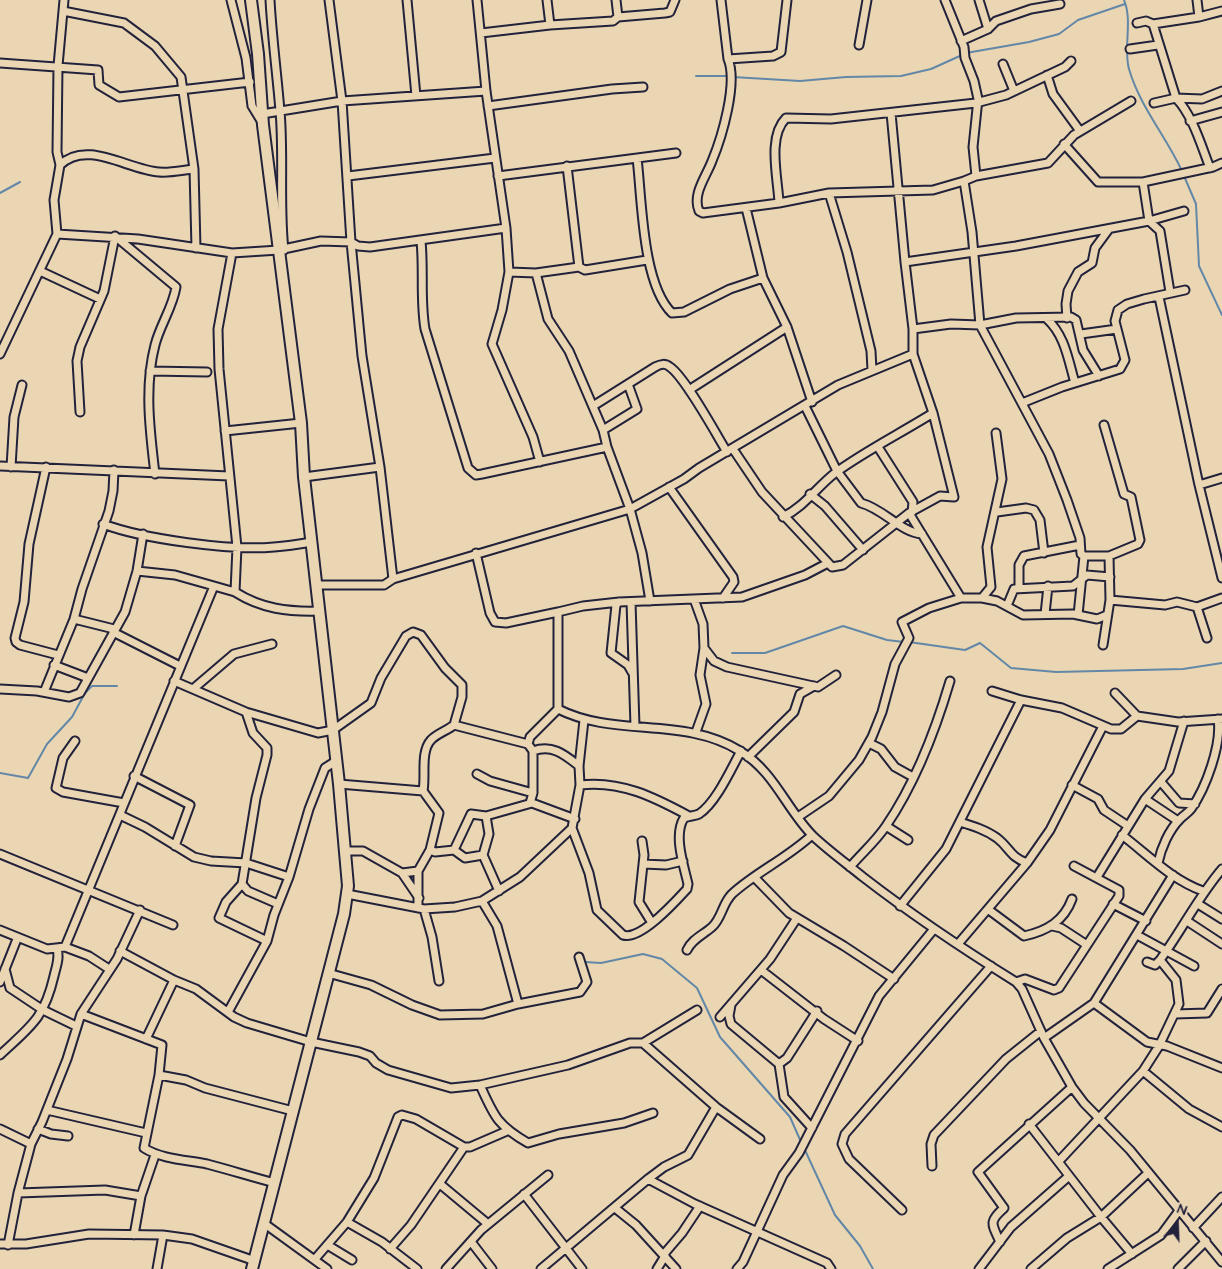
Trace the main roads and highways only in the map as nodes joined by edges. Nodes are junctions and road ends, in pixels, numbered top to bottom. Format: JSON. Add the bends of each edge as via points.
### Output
{"nodes":[{"id":1,"x":251,"y":0,"type":"edge"},
{"id":2,"x":253,"y":1265,"type":"edge"}],
"edges":[{"from":1,"to":2,"type":"main road","via":[[263,125],[282,250],[301,423],[304,477],[346,851],[347,894]]}]}
